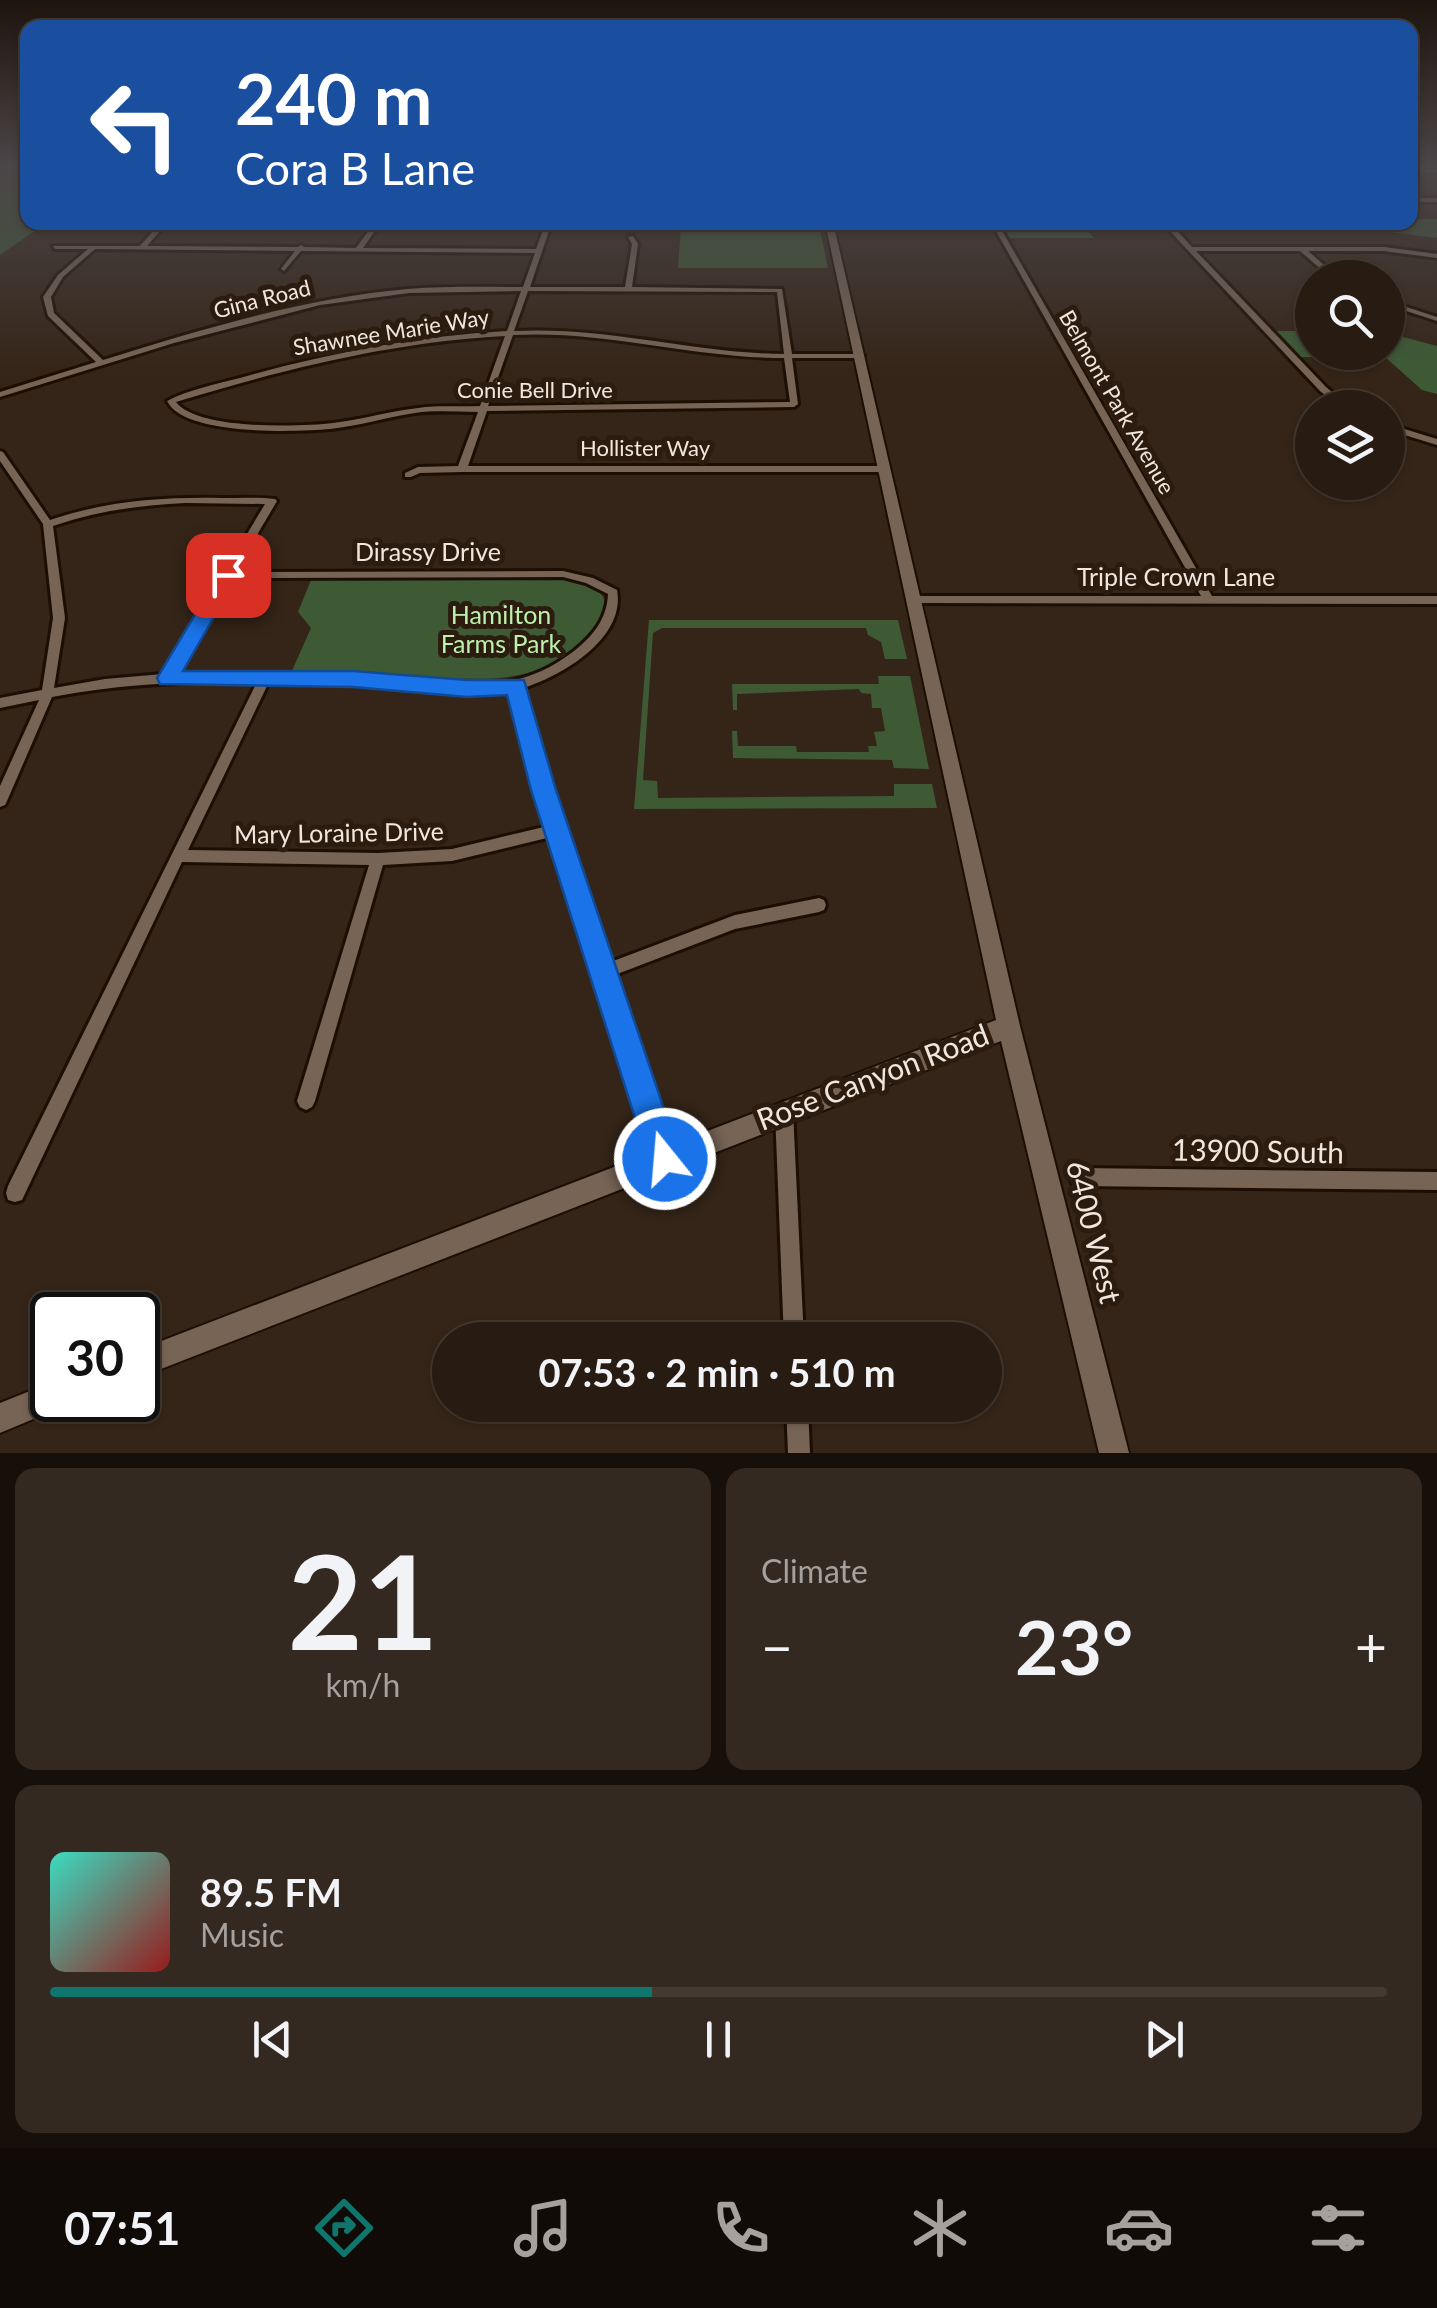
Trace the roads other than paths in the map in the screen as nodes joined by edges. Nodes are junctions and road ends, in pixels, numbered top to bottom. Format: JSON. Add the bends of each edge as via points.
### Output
{"nodes":[{"id":1,"x":153,"y":235,"type":"edge"},
{"id":2,"x":369,"y":235,"type":"edge"},
{"id":3,"x":544,"y":235,"type":"edge"},
{"id":4,"x":832,"y":235,"type":"edge"},
{"id":5,"x":1001,"y":235,"type":"edge"},
{"id":6,"x":1177,"y":235,"type":"edge"},
{"id":7,"x":631,"y":237,"type":"dead end"},
{"id":8,"x":454,"y":238,"type":"dead end"},
{"id":9,"x":55,"y":248,"type":"dead end"},
{"id":10,"x":93,"y":248,"type":"junction"},
{"id":11,"x":141,"y":248,"type":"junction"},
{"id":12,"x":301,"y":248,"type":"junction"},
{"id":13,"x":359,"y":248,"type":"junction"},
{"id":14,"x":1190,"y":249,"type":"junction"},
{"id":15,"x":1302,"y":249,"type":"junction"},
{"id":16,"x":538,"y":250,"type":"junction"},
{"id":17,"x":448,"y":251,"type":"junction"},
{"id":18,"x":1437,"y":256,"type":"edge"},
{"id":19,"x":1315,"y":260,"type":"edge"},
{"id":20,"x":284,"y":270,"type":"dead end"},
{"id":21,"x":628,"y":288,"type":"junction"},
{"id":22,"x":525,"y":289,"type":"junction"},
{"id":23,"x":780,"y":290,"type":"joint"},
{"id":24,"x":1405,"y":309,"type":"edge"},
{"id":25,"x":1437,"y":319,"type":"edge"},
{"id":26,"x":509,"y":332,"type":"junction"},
{"id":27,"x":680,"y":334,"type":"dead end"},
{"id":28,"x":622,"y":339,"type":"junction"},
{"id":29,"x":672,"y":346,"type":"junction"},
{"id":30,"x":614,"y":351,"type":"dead end"},
{"id":31,"x":786,"y":355,"type":"junction"},
{"id":32,"x":860,"y":356,"type":"junction"},
{"id":33,"x":101,"y":362,"type":"junction"},
{"id":34,"x":1323,"y":390,"type":"edge"},
{"id":35,"x":0,"y":395,"type":"edge"},
{"id":36,"x":171,"y":400,"type":"joint"},
{"id":37,"x":484,"y":407,"type":"junction"},
{"id":38,"x":1405,"y":432,"type":"edge"},
{"id":39,"x":1437,"y":442,"type":"edge"},
{"id":40,"x":0,"y":454,"type":"edge"},
{"id":41,"x":462,"y":468,"type":"junction"},
{"id":42,"x":884,"y":469,"type":"junction"},
{"id":43,"x":408,"y":475,"type":"dead end"},
{"id":44,"x":48,"y":524,"type":"junction"},
{"id":45,"x":228,"y":575,"type":"junction"},
{"id":46,"x":915,"y":600,"type":"junction"},
{"id":47,"x":1210,"y":600,"type":"junction"},
{"id":48,"x":1437,"y":600,"type":"edge"},
{"id":49,"x":168,"y":678,"type":"junction"},
{"id":50,"x":263,"y":680,"type":"junction"},
{"id":51,"x":516,"y":686,"type":"junction"},
{"id":52,"x":48,"y":695,"type":"junction"},
{"id":53,"x":0,"y":703,"type":"edge"},
{"id":54,"x":0,"y":801,"type":"edge"},
{"id":55,"x":558,"y":828,"type":"junction"},
{"id":56,"x":178,"y":856,"type":"junction"},
{"id":57,"x":378,"y":858,"type":"junction"},
{"id":58,"x":819,"y":905,"type":"dead end"},
{"id":59,"x":606,"y":971,"type":"junction"},
{"id":60,"x":1009,"y":1026,"type":"junction"},
{"id":61,"x":306,"y":1101,"type":"dead end"},
{"id":62,"x":784,"y":1111,"type":"junction"},
{"id":63,"x":665,"y":1159,"type":"junction"},
{"id":64,"x":1078,"y":1177,"type":"dead end"},
{"id":65,"x":1437,"y":1181,"type":"edge"},
{"id":66,"x":14,"y":1193,"type":"dead end"},
{"id":67,"x":793,"y":1322,"type":"edge"},
{"id":68,"x":160,"y":1355,"type":"edge"},
{"id":69,"x":30,"y":1406,"type":"edge"},
{"id":70,"x":0,"y":1418,"type":"edge"},
{"id":71,"x":798,"y":1422,"type":"edge"},
{"id":72,"x":799,"y":1453,"type":"edge"},
{"id":73,"x":1114,"y":1453,"type":"edge"}],
"edges":[{"from":1,"to":11,"type":"street"},
{"from":2,"to":13,"type":"street"},
{"from":3,"to":16,"type":"street"},
{"from":4,"to":32,"type":"street","name":"Rose Canyon Road"},
{"from":5,"to":47,"type":"street","name":"Belmont Park Avenue"},
{"from":6,"to":14,"type":"street"},
{"from":7,"to":21,"type":"street"},
{"from":8,"to":17,"type":"street"},
{"from":9,"to":10,"type":"street"},
{"from":10,"to":11,"type":"street"},
{"from":10,"to":33,"type":"street","via":[[47,296],[51,314]]},
{"from":11,"to":12,"type":"street"},
{"from":12,"to":13,"type":"street"},
{"from":12,"to":20,"type":"street"},
{"from":13,"to":17,"type":"street"},
{"from":14,"to":15,"type":"street"},
{"from":14,"to":34,"type":"street"},
{"from":15,"to":18,"type":"street"},
{"from":15,"to":19,"type":"street"},
{"from":16,"to":17,"type":"street"},
{"from":16,"to":22,"type":"street"},
{"from":21,"to":22,"type":"street","name":"Gina Road"},
{"from":21,"to":23,"type":"street","name":"Gina Road"},
{"from":22,"to":26,"type":"street"},
{"from":22,"to":33,"type":"street","name":"Gina Road","via":[[409,291],[320,303]]},
{"from":23,"to":31,"type":"street","name":"Conie Bell Drive"},
{"from":24,"to":25,"type":"street"},
{"from":26,"to":28,"type":"street","name":"Shawnee Marie Way"},
{"from":26,"to":36,"type":"street","name":"Shawnee Marie Way","via":[[294,364]]},
{"from":26,"to":37,"type":"street"},
{"from":27,"to":29,"type":"street"},
{"from":28,"to":29,"type":"street","name":"Shawnee Marie Way"},
{"from":28,"to":30,"type":"street"},
{"from":29,"to":31,"type":"street","name":"Shawnee Marie Way"},
{"from":31,"to":32,"type":"street","name":"Shawnee Marie Way"},
{"from":31,"to":37,"type":"street","name":"Conie Bell Drive","via":[[794,404]]},
{"from":32,"to":42,"type":"street","name":"Rose Canyon Road"},
{"from":33,"to":35,"type":"street","name":"Gina Road"},
{"from":36,"to":37,"type":"street","name":"Conie Bell Drive","via":[[175,409],[204,422],[273,428]]},
{"from":37,"to":41,"type":"street"},
{"from":38,"to":39,"type":"street"},
{"from":40,"to":44,"type":"street"},
{"from":41,"to":42,"type":"street","name":"Hollister Way"},
{"from":41,"to":43,"type":"street","name":"Hollister Way"},
{"from":42,"to":46,"type":"street","name":"Rose Canyon Road"},
{"from":44,"to":45,"type":"street","via":[[121,502],[272,501]]},
{"from":44,"to":52,"type":"street","via":[[59,618]]},
{"from":45,"to":49,"type":"street"},
{"from":45,"to":51,"type":"street","name":"Dirassy Drive","via":[[564,574],[614,592],[611,617],[571,660]]},
{"from":46,"to":47,"type":"street","name":"Triple Crown Lane"},
{"from":46,"to":60,"type":"street","name":"Rose Canyon Road"},
{"from":47,"to":48,"type":"street","name":"Triple Crown Lane"},
{"from":49,"to":50,"type":"street"},
{"from":49,"to":52,"type":"street"},
{"from":50,"to":51,"type":"street"},
{"from":50,"to":56,"type":"street"},
{"from":51,"to":55,"type":"street"},
{"from":52,"to":53,"type":"street"},
{"from":52,"to":54,"type":"street"},
{"from":55,"to":57,"type":"street","name":"Mary Loraine Drive","via":[[452,855]]},
{"from":55,"to":59,"type":"street"},
{"from":56,"to":57,"type":"street","name":"Mary Loraine Drive"},
{"from":56,"to":66,"type":"street"},
{"from":57,"to":61,"type":"street"},
{"from":58,"to":59,"type":"street","via":[[735,922]]},
{"from":59,"to":63,"type":"street"},
{"from":60,"to":62,"type":"street","name":"Rose Canyon Road"},
{"from":60,"to":73,"type":"street","name":"6400 West"},
{"from":62,"to":63,"type":"street","name":"Rose Canyon Road"},
{"from":62,"to":67,"type":"street"},
{"from":63,"to":68,"type":"street","name":"Rose Canyon Road"},
{"from":64,"to":65,"type":"street","name":"13900 South"},
{"from":69,"to":70,"type":"street"},
{"from":71,"to":72,"type":"street"}]}
